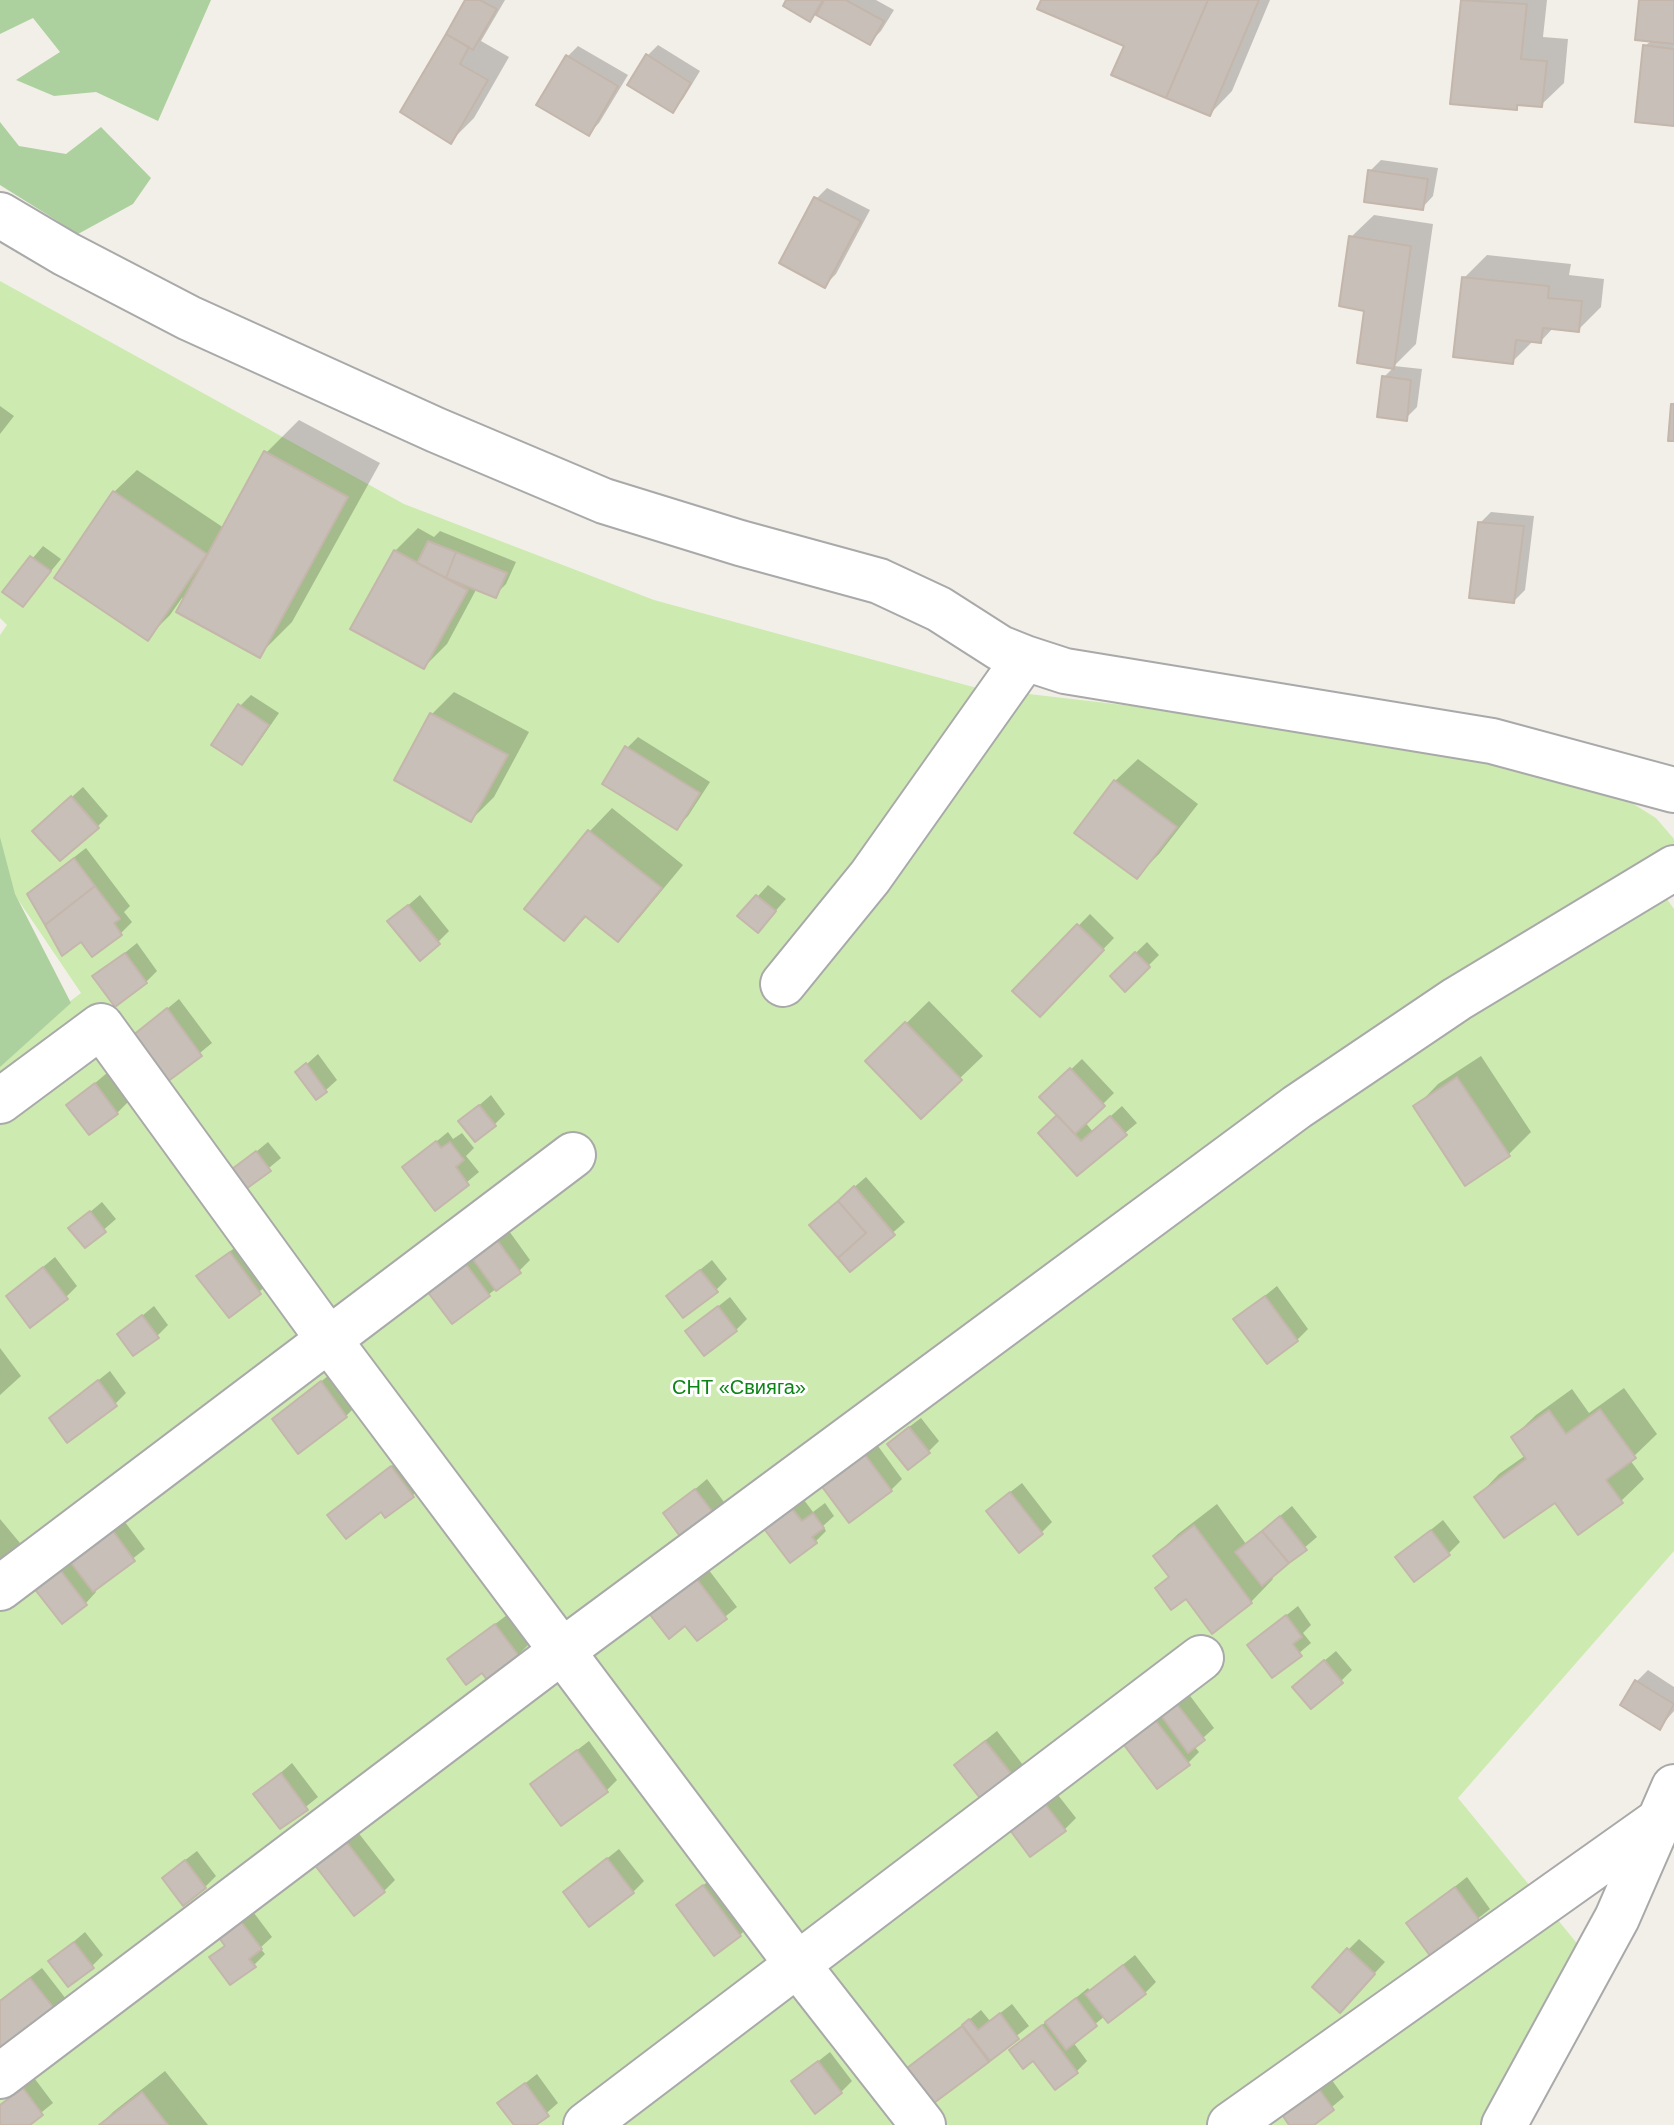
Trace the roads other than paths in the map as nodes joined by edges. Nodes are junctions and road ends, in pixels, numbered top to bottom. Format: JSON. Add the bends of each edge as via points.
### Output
{"nodes":[{"id":1,"x":0,"y":215,"type":"edge"},
{"id":2,"x":1025,"y":658,"type":"junction"},
{"id":3,"x":1674,"y":790,"type":"edge"},
{"id":4,"x":1674,"y":868,"type":"edge"},
{"id":5,"x":783,"y":984,"type":"dead end"},
{"id":6,"x":0,"y":1101,"type":"edge"},
{"id":7,"x":573,"y":1155,"type":"dead end"},
{"id":8,"x":329,"y":1340,"type":"junction"},
{"id":9,"x":0,"y":1588,"type":"edge"},
{"id":10,"x":562,"y":1651,"type":"junction"},
{"id":11,"x":1201,"y":1658,"type":"dead end"},
{"id":12,"x":1667,"y":1804,"type":"edge"},
{"id":13,"x":797,"y":1964,"type":"junction"},
{"id":14,"x":0,"y":2076,"type":"edge"},
{"id":15,"x":586,"y":2125,"type":"edge"},
{"id":16,"x":923,"y":2125,"type":"edge"},
{"id":17,"x":1230,"y":2125,"type":"edge"},
{"id":18,"x":1504,"y":2125,"type":"edge"}],
"edges":[{"from":1,"to":2,"type":"lane","via":[[189,318],[436,430],[604,501],[879,581]]},
{"from":2,"to":3,"type":"lane","via":[[1065,671],[1492,741]]},
{"from":2,"to":5,"type":"lane","via":[[870,877]]},
{"from":4,"to":10,"type":"lane","via":[[1457,999],[1297,1107]]},
{"from":6,"to":8,"type":"lane","via":[[101,1026]]},
{"from":7,"to":8,"type":"lane"},
{"from":8,"to":9,"type":"lane"},
{"from":8,"to":10,"type":"lane"},
{"from":10,"to":13,"type":"lane"},
{"from":10,"to":14,"type":"lane"},
{"from":11,"to":13,"type":"lane"},
{"from":12,"to":17,"type":"lane"},
{"from":12,"to":18,"type":"lane","via":[[1617,1918]]},
{"from":13,"to":15,"type":"lane"},
{"from":13,"to":16,"type":"lane"}]}
